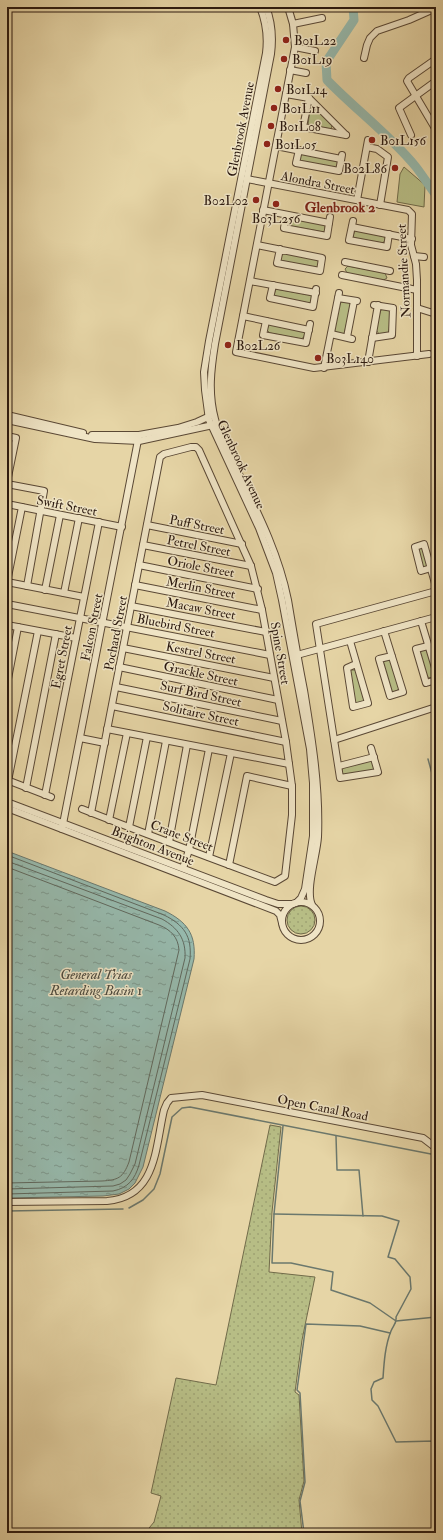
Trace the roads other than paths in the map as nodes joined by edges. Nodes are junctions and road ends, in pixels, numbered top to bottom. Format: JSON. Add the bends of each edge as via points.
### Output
{"nodes":[{"id":1,"x":260,"y":7,"type":"edge"},
{"id":2,"x":266,"y":7,"type":"edge"},
{"id":3,"x":288,"y":7,"type":"edge"},
{"id":4,"x":436,"y":8,"type":"edge"},
{"id":5,"x":322,"y":18,"type":"dead end"},
{"id":6,"x":293,"y":24,"type":"junction"},
{"id":7,"x":295,"y":47,"type":"junction"},
{"id":8,"x":315,"y":51,"type":"dead end"},
{"id":9,"x":364,"y":58,"type":"dead end"},
{"id":10,"x":436,"y":59,"type":"edge"},
{"id":11,"x":290,"y":70,"type":"junction"},
{"id":12,"x":306,"y":73,"type":"dead end"},
{"id":13,"x":436,"y":81,"type":"edge"},
{"id":14,"x":286,"y":94,"type":"junction"},
{"id":15,"x":415,"y":96,"type":"junction"},
{"id":16,"x":309,"y":98,"type":"junction"},
{"id":17,"x":436,"y":130,"type":"edge"},
{"id":18,"x":411,"y":135,"type":"dead end"},
{"id":19,"x":368,"y":140,"type":"dead end"},
{"id":20,"x":276,"y":146,"type":"junction"},
{"id":21,"x":367,"y":147,"type":"junction"},
{"id":22,"x":299,"y":150,"type":"junction"},
{"id":23,"x":247,"y":179,"type":"junction"},
{"id":24,"x":268,"y":183,"type":"junction"},
{"id":25,"x":357,"y":200,"type":"junction"},
{"id":26,"x":380,"y":205,"type":"junction"},
{"id":27,"x":263,"y":210,"type":"junction"},
{"id":28,"x":408,"y":210,"type":"joint"},
{"id":29,"x":286,"y":215,"type":"junction"},
{"id":30,"x":389,"y":234,"type":"junction"},
{"id":31,"x":412,"y":239,"type":"junction"},
{"id":32,"x":256,"y":245,"type":"junction"},
{"id":33,"x":280,"y":249,"type":"junction"},
{"id":34,"x":414,"y":256,"type":"junction"},
{"id":35,"x":424,"y":257,"type":"dead end"},
{"id":36,"x":250,"y":281,"type":"junction"},
{"id":37,"x":388,"y":284,"type":"junction"},
{"id":38,"x":273,"y":285,"type":"junction"},
{"id":39,"x":417,"y":290,"type":"junction"},
{"id":40,"x":417,"y":308,"type":"junction"},
{"id":41,"x":436,"y":314,"type":"edge"},
{"id":42,"x":243,"y":316,"type":"junction"},
{"id":43,"x":266,"y":321,"type":"junction"},
{"id":44,"x":331,"y":334,"type":"junction"},
{"id":45,"x":372,"y":338,"type":"junction"},
{"id":46,"x":429,"y":354,"type":"dead end"},
{"id":47,"x":417,"y":356,"type":"junction"},
{"id":48,"x":368,"y":362,"type":"junction"},
{"id":49,"x":324,"y":368,"type":"junction"},
{"id":50,"x":7,"y":415,"type":"edge"},
{"id":51,"x":211,"y":416,"type":"junction"},
{"id":52,"x":7,"y":420,"type":"edge"},
{"id":53,"x":214,"y":425,"type":"junction"},
{"id":54,"x":7,"y":436,"type":"edge"},
{"id":55,"x":139,"y":438,"type":"junction"},
{"id":56,"x":160,"y":457,"type":"joint"},
{"id":57,"x":7,"y":483,"type":"edge"},
{"id":58,"x":7,"y":504,"type":"edge"},
{"id":59,"x":22,"y":507,"type":"junction"},
{"id":60,"x":41,"y":511,"type":"junction"},
{"id":61,"x":60,"y":515,"type":"junction"},
{"id":62,"x":79,"y":518,"type":"junction"},
{"id":63,"x":99,"y":522,"type":"junction"},
{"id":64,"x":147,"y":525,"type":"junction"},
{"id":65,"x":122,"y":527,"type":"junction"},
{"id":66,"x":242,"y":544,"type":"junction"},
{"id":67,"x":143,"y":545,"type":"junction"},
{"id":68,"x":139,"y":565,"type":"junction"},
{"id":69,"x":251,"y":566,"type":"junction"},
{"id":70,"x":431,"y":568,"type":"dead end"},
{"id":71,"x":7,"y":582,"type":"edge"},
{"id":72,"x":136,"y":585,"type":"junction"},
{"id":73,"x":27,"y":586,"type":"junction"},
{"id":74,"x":436,"y":586,"type":"edge"},
{"id":75,"x":258,"y":589,"type":"junction"},
{"id":76,"x":45,"y":590,"type":"junction"},
{"id":77,"x":436,"y":591,"type":"edge"},
{"id":78,"x":64,"y":593,"type":"junction"},
{"id":79,"x":84,"y":597,"type":"junction"},
{"id":80,"x":7,"y":604,"type":"edge"},
{"id":81,"x":131,"y":606,"type":"junction"},
{"id":82,"x":262,"y":610,"type":"junction"},
{"id":83,"x":436,"y":617,"type":"edge"},
{"id":84,"x":80,"y":618,"type":"junction"},
{"id":85,"x":421,"y":621,"type":"junction"},
{"id":86,"x":103,"y":622,"type":"junction"},
{"id":87,"x":7,"y":625,"type":"edge"},
{"id":88,"x":18,"y":627,"type":"junction"},
{"id":89,"x":127,"y":627,"type":"junction"},
{"id":90,"x":38,"y":631,"type":"junction"},
{"id":91,"x":384,"y":631,"type":"junction"},
{"id":92,"x":266,"y":632,"type":"junction"},
{"id":93,"x":56,"y":634,"type":"junction"},
{"id":94,"x":76,"y":638,"type":"junction"},
{"id":95,"x":350,"y":641,"type":"junction"},
{"id":96,"x":7,"y":644,"type":"edge"},
{"id":97,"x":14,"y":646,"type":"junction"},
{"id":98,"x":428,"y":646,"type":"junction"},
{"id":99,"x":123,"y":648,"type":"junction"},
{"id":100,"x":320,"y":649,"type":"junction"},
{"id":101,"x":270,"y":655,"type":"junction"},
{"id":102,"x":297,"y":655,"type":"junction"},
{"id":103,"x":392,"y":656,"type":"junction"},
{"id":104,"x":356,"y":664,"type":"junction"},
{"id":105,"x":9,"y":665,"type":"edge"},
{"id":106,"x":120,"y":667,"type":"junction"},
{"id":107,"x":436,"y":671,"type":"edge"},
{"id":108,"x":274,"y":678,"type":"junction"},
{"id":109,"x":436,"y":680,"type":"edge"},
{"id":110,"x":7,"y":684,"type":"edge"},
{"id":111,"x":116,"y":687,"type":"junction"},
{"id":112,"x":278,"y":700,"type":"junction"},
{"id":113,"x":112,"y":706,"type":"junction"},
{"id":114,"x":436,"y":706,"type":"edge"},
{"id":115,"x":282,"y":721,"type":"junction"},
{"id":116,"x":107,"y":729,"type":"junction"},
{"id":117,"x":127,"y":733,"type":"junction"},
{"id":118,"x":148,"y":737,"type":"junction"},
{"id":119,"x":80,"y":738,"type":"junction"},
{"id":120,"x":334,"y":740,"type":"junction"},
{"id":121,"x":166,"y":741,"type":"junction"},
{"id":122,"x":286,"y":742,"type":"junction"},
{"id":123,"x":105,"y":743,"type":"junction"},
{"id":124,"x":187,"y":744,"type":"junction"},
{"id":125,"x":371,"y":748,"type":"dead end"},
{"id":126,"x":209,"y":749,"type":"junction"},
{"id":127,"x":231,"y":753,"type":"junction"},
{"id":128,"x":374,"y":757,"type":"junction"},
{"id":129,"x":289,"y":764,"type":"junction"},
{"id":130,"x":339,"y":766,"type":"junction"},
{"id":131,"x":8,"y":780,"type":"edge"},
{"id":132,"x":292,"y":786,"type":"junction"},
{"id":133,"x":26,"y":788,"type":"junction"},
{"id":134,"x":7,"y":802,"type":"edge"},
{"id":135,"x":7,"y":808,"type":"edge"},
{"id":136,"x":82,"y":809,"type":"dead end"},
{"id":137,"x":91,"y":813,"type":"junction"},
{"id":138,"x":110,"y":820,"type":"junction"},
{"id":139,"x":62,"y":826,"type":"junction"},
{"id":140,"x":129,"y":827,"type":"junction"},
{"id":141,"x":148,"y":834,"type":"junction"},
{"id":142,"x":169,"y":842,"type":"junction"},
{"id":143,"x":189,"y":850,"type":"junction"},
{"id":144,"x":209,"y":857,"type":"junction"},
{"id":145,"x":229,"y":865,"type":"junction"},
{"id":146,"x":183,"y":868,"type":"junction"},
{"id":147,"x":274,"y":882,"type":"joint"},
{"id":148,"x":294,"y":903,"type":"junction"},
{"id":149,"x":312,"y":905,"type":"junction"},
{"id":150,"x":282,"y":923,"type":"junction"},
{"id":151,"x":436,"y":1148,"type":"edge"},
{"id":152,"x":7,"y":1202,"type":"edge"}],
"edges":[{"from":1,"to":51,"type":"street","name":"Glenbrook Avenue","via":[[266,25],[266,53],[204,372]]},
{"from":2,"to":23,"type":"street","name":"Glenbrook Avenue","via":[[272,44]]},
{"from":3,"to":6,"type":"street"},
{"from":4,"to":9,"type":"street","via":[[376,31],[370,38]]},
{"from":5,"to":6,"type":"street"},
{"from":6,"to":7,"type":"street"},
{"from":7,"to":8,"type":"street"},
{"from":7,"to":11,"type":"street"},
{"from":10,"to":15,"type":"street","via":[[407,81]]},
{"from":11,"to":12,"type":"street"},
{"from":11,"to":14,"type":"street"},
{"from":13,"to":15,"type":"street"},
{"from":14,"to":16,"type":"street"},
{"from":14,"to":20,"type":"street"},
{"from":15,"to":17,"type":"street"},
{"from":15,"to":18,"type":"street","via":[[399,108]]},
{"from":16,"to":16,"type":"street","via":[[318,108],[346,135],[303,127]]},
{"from":19,"to":21,"type":"street"},
{"from":20,"to":22,"type":"street"},
{"from":20,"to":24,"type":"street"},
{"from":21,"to":25,"type":"street"},
{"from":21,"to":26,"type":"street","via":[[377,149],[388,157]]},
{"from":22,"to":22,"type":"street","via":[[342,157],[339,171],[296,162]]},
{"from":23,"to":24,"type":"street","name":"Alondra Street"},
{"from":23,"to":51,"type":"street","name":"Glenbrook Avenue","via":[[211,371]]},
{"from":24,"to":25,"type":"street","name":"Alondra Street"},
{"from":24,"to":27,"type":"street"},
{"from":25,"to":26,"type":"street","name":"Alondra Street"},
{"from":26,"to":28,"type":"street","name":"Alondra Street"},
{"from":27,"to":29,"type":"street"},
{"from":27,"to":32,"type":"street"},
{"from":28,"to":31,"type":"street","name":"Normandie Street","via":[[412,214]]},
{"from":29,"to":29,"type":"street","via":[[330,220],[327,236],[284,228]]},
{"from":30,"to":30,"type":"street","via":[[352,224],[349,240],[387,247]]},
{"from":30,"to":31,"type":"street"},
{"from":31,"to":34,"type":"street","name":"Normandie Street"},
{"from":32,"to":33,"type":"street"},
{"from":32,"to":36,"type":"street"},
{"from":33,"to":33,"type":"street","via":[[322,258],[320,271],[277,263]]},
{"from":34,"to":35,"type":"street"},
{"from":34,"to":39,"type":"street","name":"Normandie Street"},
{"from":36,"to":38,"type":"street"},
{"from":36,"to":42,"type":"street"},
{"from":37,"to":37,"type":"street","via":[[391,269],[345,260],[342,277]]},
{"from":37,"to":39,"type":"street"},
{"from":38,"to":38,"type":"street","via":[[316,291],[313,307],[270,298]]},
{"from":39,"to":40,"type":"street","name":"Normandie Street"},
{"from":40,"to":41,"type":"street"},
{"from":40,"to":47,"type":"street","name":"Normandie Street"},
{"from":42,"to":43,"type":"street"},
{"from":42,"to":49,"type":"street","via":[[236,352]]},
{"from":43,"to":43,"type":"street","via":[[309,327],[306,343],[263,334]]},
{"from":44,"to":44,"type":"street","via":[[338,296],[355,301],[349,338]]},
{"from":44,"to":49,"type":"street"},
{"from":45,"to":45,"type":"street","via":[[376,305],[393,308],[392,335]]},
{"from":45,"to":48,"type":"street"},
{"from":46,"to":47,"type":"street"},
{"from":47,"to":48,"type":"street"},
{"from":48,"to":49,"type":"street"},
{"from":50,"to":55,"type":"street","via":[[95,435]]},
{"from":51,"to":53,"type":"street","name":"Glenbrook Avenue"},
{"from":51,"to":55,"type":"street"},
{"from":52,"to":55,"type":"street","via":[[94,439]]},
{"from":53,"to":55,"type":"street"},
{"from":53,"to":102,"type":"street","name":"Glenbrook Avenue","via":[[276,556],[288,600]]},
{"from":53,"to":148,"type":"street","name":"Glenbrook Avenue","via":[[273,565],[282,600],[308,742],[313,783],[313,836],[305,889],[302,898]]},
{"from":54,"to":57,"type":"street","via":[[16,438]]},
{"from":55,"to":65,"type":"street","name":"Falcon Street"},
{"from":56,"to":64,"type":"street","name":"Pochard Street"},
{"from":56,"to":66,"type":"street","name":"Spine Street","via":[[191,447],[199,450]]},
{"from":57,"to":60,"type":"street","via":[[44,491]]},
{"from":58,"to":59,"type":"street","name":"Swift Street"},
{"from":59,"to":60,"type":"street","name":"Swift Street"},
{"from":59,"to":71,"type":"street"},
{"from":60,"to":61,"type":"street","name":"Swift Street"},
{"from":60,"to":73,"type":"street"},
{"from":61,"to":62,"type":"street","name":"Swift Street"},
{"from":61,"to":76,"type":"street"},
{"from":62,"to":63,"type":"street","name":"Swift Street"},
{"from":62,"to":78,"type":"street"},
{"from":63,"to":65,"type":"street","name":"Swift Street"},
{"from":63,"to":79,"type":"street","name":"Egret Street"},
{"from":64,"to":66,"type":"street","name":"Puff Street"},
{"from":64,"to":67,"type":"street","name":"Pochard Street"},
{"from":65,"to":86,"type":"street","name":"Falcon Street"},
{"from":66,"to":69,"type":"street","name":"Spine Street"},
{"from":67,"to":68,"type":"street","name":"Pochard Street"},
{"from":67,"to":69,"type":"street","name":"Petrel Street"},
{"from":68,"to":72,"type":"street","name":"Pochard Street"},
{"from":68,"to":75,"type":"street","name":"Oriole Street"},
{"from":69,"to":75,"type":"street","name":"Spine Street"},
{"from":70,"to":74,"type":"street"},
{"from":71,"to":73,"type":"street"},
{"from":72,"to":81,"type":"street","name":"Pochard Street"},
{"from":72,"to":82,"type":"street","name":"Merlin Street"},
{"from":73,"to":76,"type":"street"},
{"from":75,"to":82,"type":"street","name":"Spine Street"},
{"from":76,"to":78,"type":"street"},
{"from":77,"to":100,"type":"street","via":[[316,624]]},
{"from":78,"to":79,"type":"street"},
{"from":79,"to":84,"type":"street","name":"Egret Street"},
{"from":80,"to":84,"type":"street","name":"Bluebird Street"},
{"from":81,"to":89,"type":"street","name":"Pochard Street"},
{"from":81,"to":92,"type":"street","name":"Macaw Street"},
{"from":82,"to":92,"type":"street","name":"Spine Street"},
{"from":83,"to":85,"type":"street"},
{"from":84,"to":86,"type":"street","name":"Bluebird Street"},
{"from":84,"to":94,"type":"street","name":"Egret Street"},
{"from":85,"to":91,"type":"street"},
{"from":85,"to":98,"type":"street"},
{"from":86,"to":89,"type":"street","name":"Bluebird Street"},
{"from":86,"to":119,"type":"street","name":"Falcon Street"},
{"from":87,"to":88,"type":"street"},
{"from":88,"to":90,"type":"street"},
{"from":88,"to":97,"type":"street"},
{"from":89,"to":99,"type":"street","name":"Pochard Street"},
{"from":89,"to":101,"type":"street","name":"Bluebird Street"},
{"from":90,"to":93,"type":"street"},
{"from":90,"to":131,"type":"street"},
{"from":91,"to":95,"type":"street"},
{"from":91,"to":103,"type":"street"},
{"from":92,"to":101,"type":"street","name":"Spine Street"},
{"from":93,"to":94,"type":"street"},
{"from":93,"to":133,"type":"street"},
{"from":94,"to":133,"type":"street","name":"Egret Street","via":[[48,796]]},
{"from":95,"to":100,"type":"street"},
{"from":95,"to":104,"type":"street"},
{"from":96,"to":97,"type":"street"},
{"from":97,"to":105,"type":"street"},
{"from":98,"to":107,"type":"street"},
{"from":98,"to":109,"type":"street","via":[[416,649],[426,683]]},
{"from":99,"to":106,"type":"street","name":"Pochard Street"},
{"from":99,"to":108,"type":"street","name":"Kestrel Street"},
{"from":100,"to":102,"type":"street"},
{"from":100,"to":120,"type":"street"},
{"from":101,"to":108,"type":"street","name":"Spine Street"},
{"from":102,"to":149,"type":"street","name":"Glenbrook Avenue","via":[[318,785],[318,836],[309,894]]},
{"from":103,"to":103,"type":"street","via":[[403,692],[390,696],[379,659]]},
{"from":104,"to":104,"type":"street","via":[[346,670],[353,707],[368,703]]},
{"from":105,"to":110,"type":"street"},
{"from":106,"to":111,"type":"street","name":"Pochard Street"},
{"from":106,"to":112,"type":"street","name":"Grackle Street"},
{"from":108,"to":112,"type":"street","name":"Spine Street"},
{"from":111,"to":113,"type":"street","name":"Pochard Street"},
{"from":111,"to":115,"type":"street","name":"Surf Bird Street"},
{"from":112,"to":115,"type":"street","name":"Spine Street"},
{"from":113,"to":116,"type":"street","name":"Pochard Street"},
{"from":113,"to":122,"type":"street","name":"Solitaire Street"},
{"from":114,"to":120,"type":"street"},
{"from":115,"to":122,"type":"street","name":"Spine Street"},
{"from":116,"to":117,"type":"street"},
{"from":116,"to":123,"type":"street","name":"Pochard Street"},
{"from":117,"to":118,"type":"street"},
{"from":117,"to":138,"type":"street"},
{"from":118,"to":121,"type":"street"},
{"from":118,"to":140,"type":"street"},
{"from":119,"to":123,"type":"street"},
{"from":119,"to":139,"type":"street","name":"Falcon Street"},
{"from":120,"to":130,"type":"street"},
{"from":121,"to":124,"type":"street"},
{"from":121,"to":141,"type":"street"},
{"from":122,"to":129,"type":"street","name":"Spine Street"},
{"from":123,"to":137,"type":"street","name":"Pochard Street"},
{"from":124,"to":126,"type":"street"},
{"from":124,"to":142,"type":"street"},
{"from":125,"to":128,"type":"street"},
{"from":126,"to":127,"type":"street"},
{"from":126,"to":143,"type":"street"},
{"from":127,"to":129,"type":"street"},
{"from":127,"to":144,"type":"street"},
{"from":128,"to":130,"type":"street"},
{"from":128,"to":130,"type":"street","via":[[378,772],[340,778]]},
{"from":129,"to":132,"type":"street","name":"Spine Street"},
{"from":131,"to":133,"type":"street"},
{"from":132,"to":145,"type":"street","via":[[247,776]]},
{"from":132,"to":147,"type":"street","name":"Spine Street","via":[[292,815],[285,876]]},
{"from":134,"to":139,"type":"street","name":"Brighton Avenue"},
{"from":135,"to":139,"type":"street","name":"Brighton Avenue"},
{"from":136,"to":137,"type":"street","name":"Crane Street"},
{"from":137,"to":138,"type":"street","name":"Crane Street"},
{"from":138,"to":140,"type":"street","name":"Crane Street"},
{"from":139,"to":146,"type":"street","name":"Brighton Avenue"},
{"from":139,"to":150,"type":"street","name":"Brighton Avenue","via":[[276,911]]},
{"from":140,"to":141,"type":"street","name":"Crane Street"},
{"from":141,"to":142,"type":"street","name":"Crane Street"},
{"from":142,"to":143,"type":"street","name":"Crane Street"},
{"from":143,"to":144,"type":"street","name":"Crane Street"},
{"from":143,"to":146,"type":"street"},
{"from":144,"to":145,"type":"street","name":"Crane Street"},
{"from":145,"to":147,"type":"street","name":"Crane Street"},
{"from":146,"to":148,"type":"street","name":"Brighton Avenue","via":[[278,904]]},
{"from":148,"to":149,"type":"street"},
{"from":148,"to":150,"type":"street","via":[[284,912]]},
{"from":149,"to":150,"type":"street","via":[[318,913],[320,924],[310,938],[298,940],[291,937]]},
{"from":151,"to":152,"type":"street","name":"Open Canal Road","via":[[423,1138],[202,1095],[170,1098],[150,1172],[142,1185],[131,1195],[107,1201]]}]}
